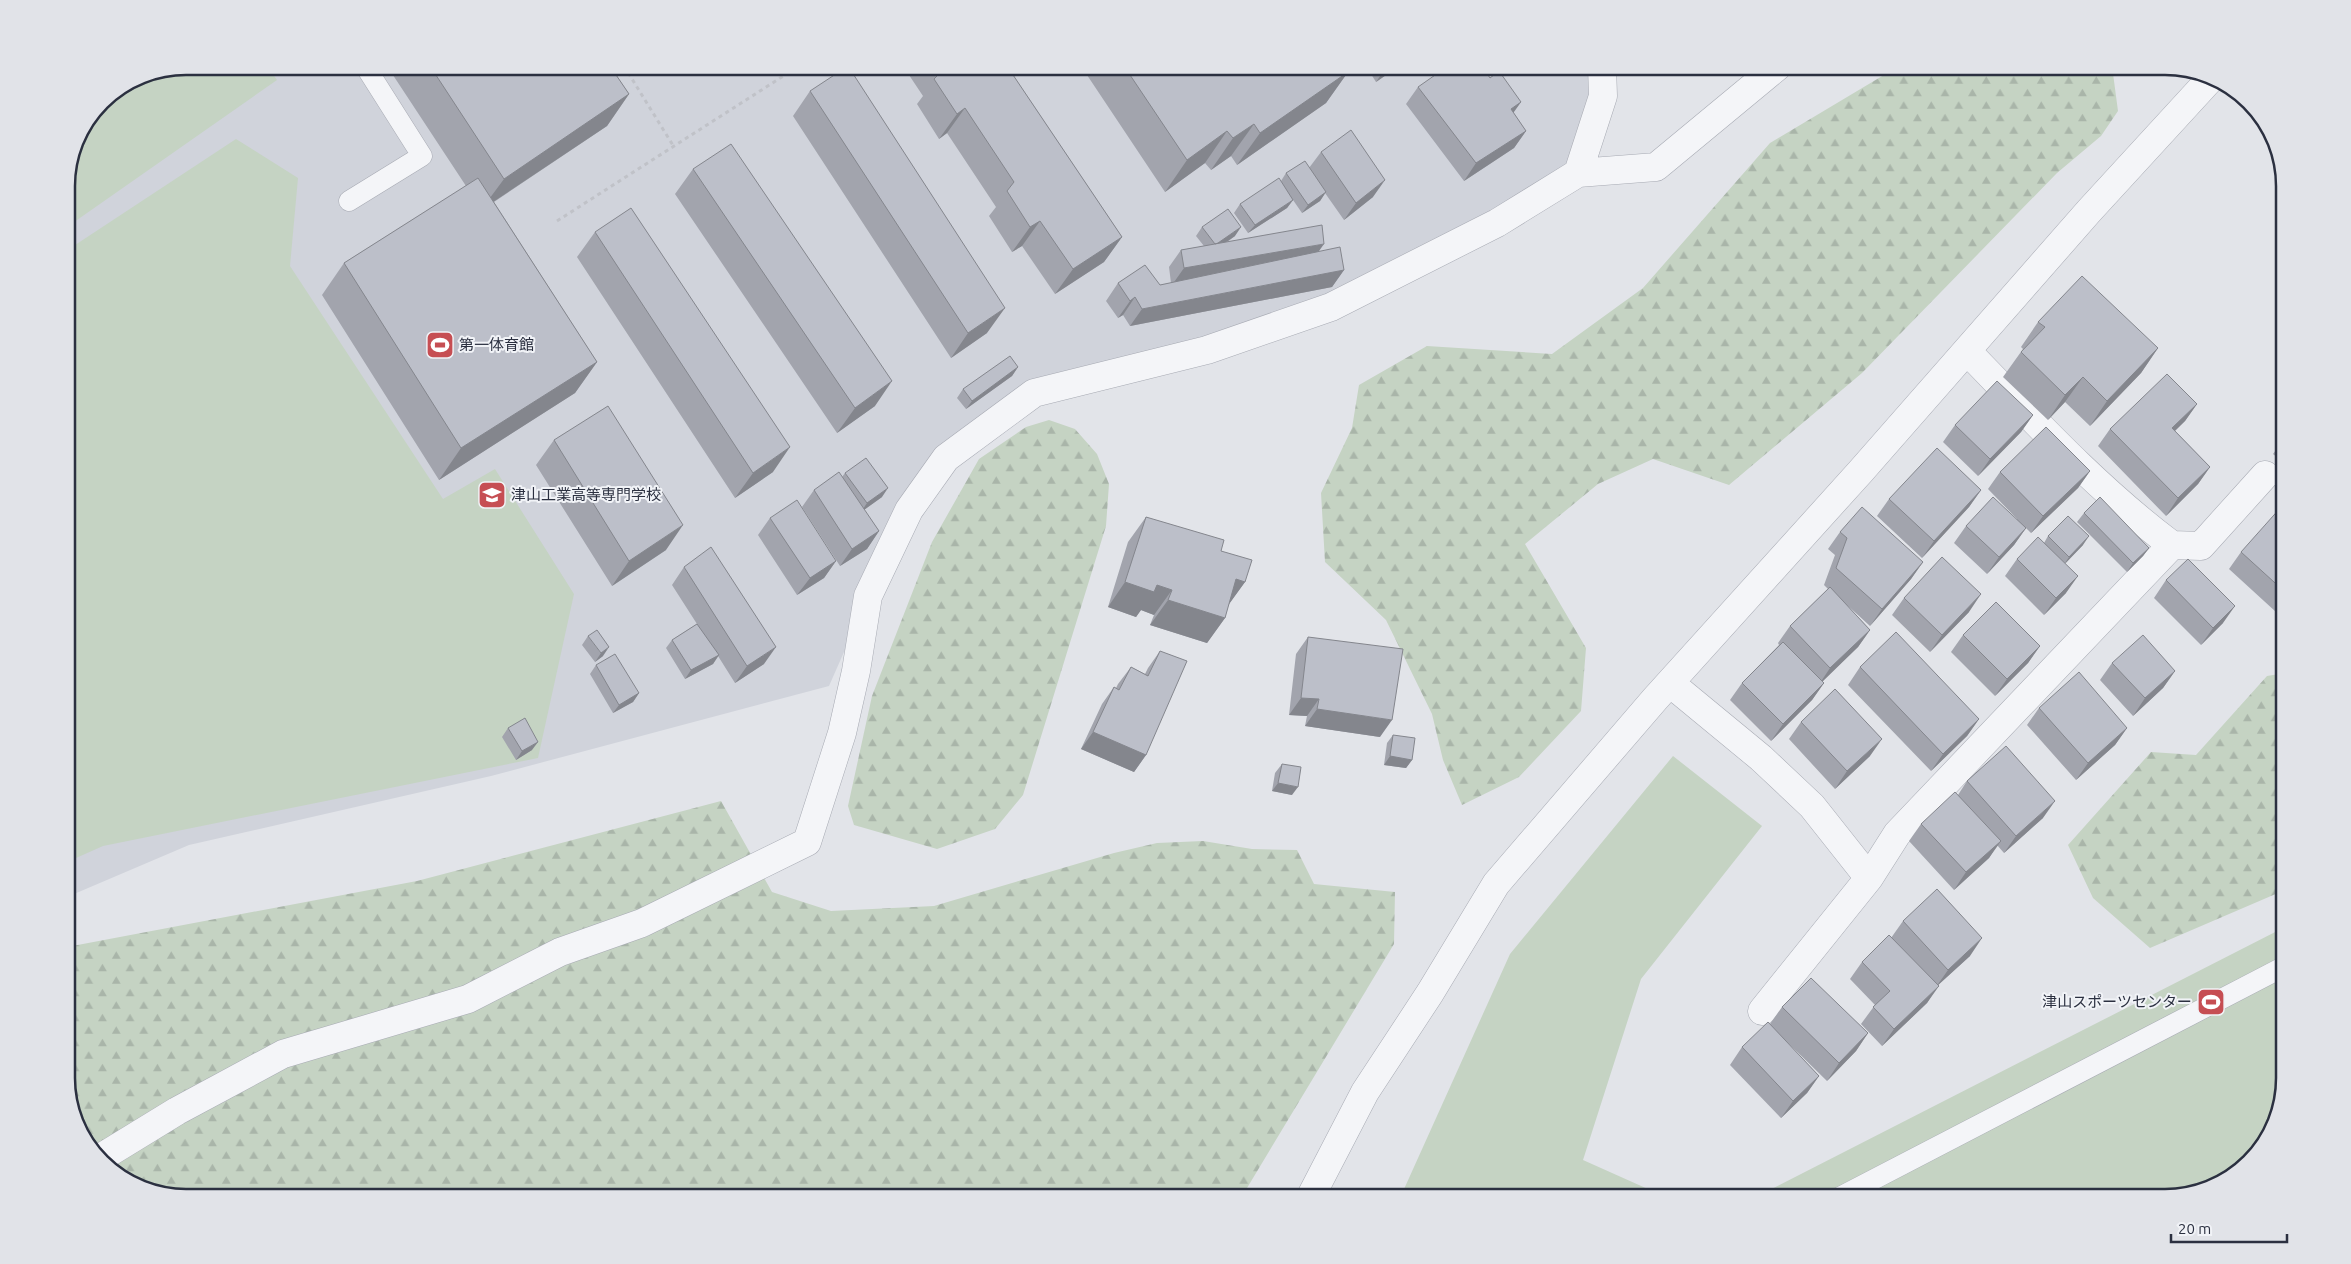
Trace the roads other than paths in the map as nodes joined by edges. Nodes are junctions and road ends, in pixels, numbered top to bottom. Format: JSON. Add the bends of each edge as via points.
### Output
{"nodes":[{"id":1,"x":371,"y":75,"type":"edge"},
{"id":2,"x":1603,"y":75,"type":"edge"},
{"id":3,"x":1767,"y":75,"type":"edge"},
{"id":4,"x":2206,"y":83,"type":"edge"},
{"id":5,"x":1578,"y":173,"type":"junction"},
{"id":6,"x":349,"y":201,"type":"dead end"},
{"id":7,"x":1967,"y":351,"type":"junction"},
{"id":8,"x":2265,"y":475,"type":"dead end"},
{"id":9,"x":2172,"y":545,"type":"junction"},
{"id":10,"x":1670,"y":683,"type":"junction"},
{"id":11,"x":1870,"y":878,"type":"junction"},
{"id":12,"x":2276,"y":971,"type":"edge"},
{"id":13,"x":1762,"y":1011,"type":"dead end"},
{"id":14,"x":107,"y":1155,"type":"edge"},
{"id":15,"x":1315,"y":1189,"type":"edge"},
{"id":16,"x":1855,"y":1189,"type":"edge"}],
"edges":[{"from":1,"to":6,"type":"lane","via":[[422,156]]},
{"from":2,"to":5,"type":"street","via":[[1604,96]]},
{"from":3,"to":5,"type":"street","via":[[1656,167]]},
{"from":4,"to":7,"type":"street"},
{"from":5,"to":14,"type":"street","via":[[1497,223],[1331,307],[1208,350],[1034,393],[946,458],[909,510],[868,596],[842,734],[807,842],[642,923],[560,952],[468,999],[283,1054]]},
{"from":7,"to":9,"type":"street","via":[[2075,461]]},
{"from":7,"to":10,"type":"street"},
{"from":8,"to":9,"type":"street","via":[[2201,546]]},
{"from":9,"to":11,"type":"street","via":[[1897,834]]},
{"from":10,"to":11,"type":"street","via":[[1761,758],[1812,806]]},
{"from":10,"to":15,"type":"street","via":[[1496,884],[1365,1092]]},
{"from":11,"to":13,"type":"street"},
{"from":12,"to":16,"type":"lane"}]}
